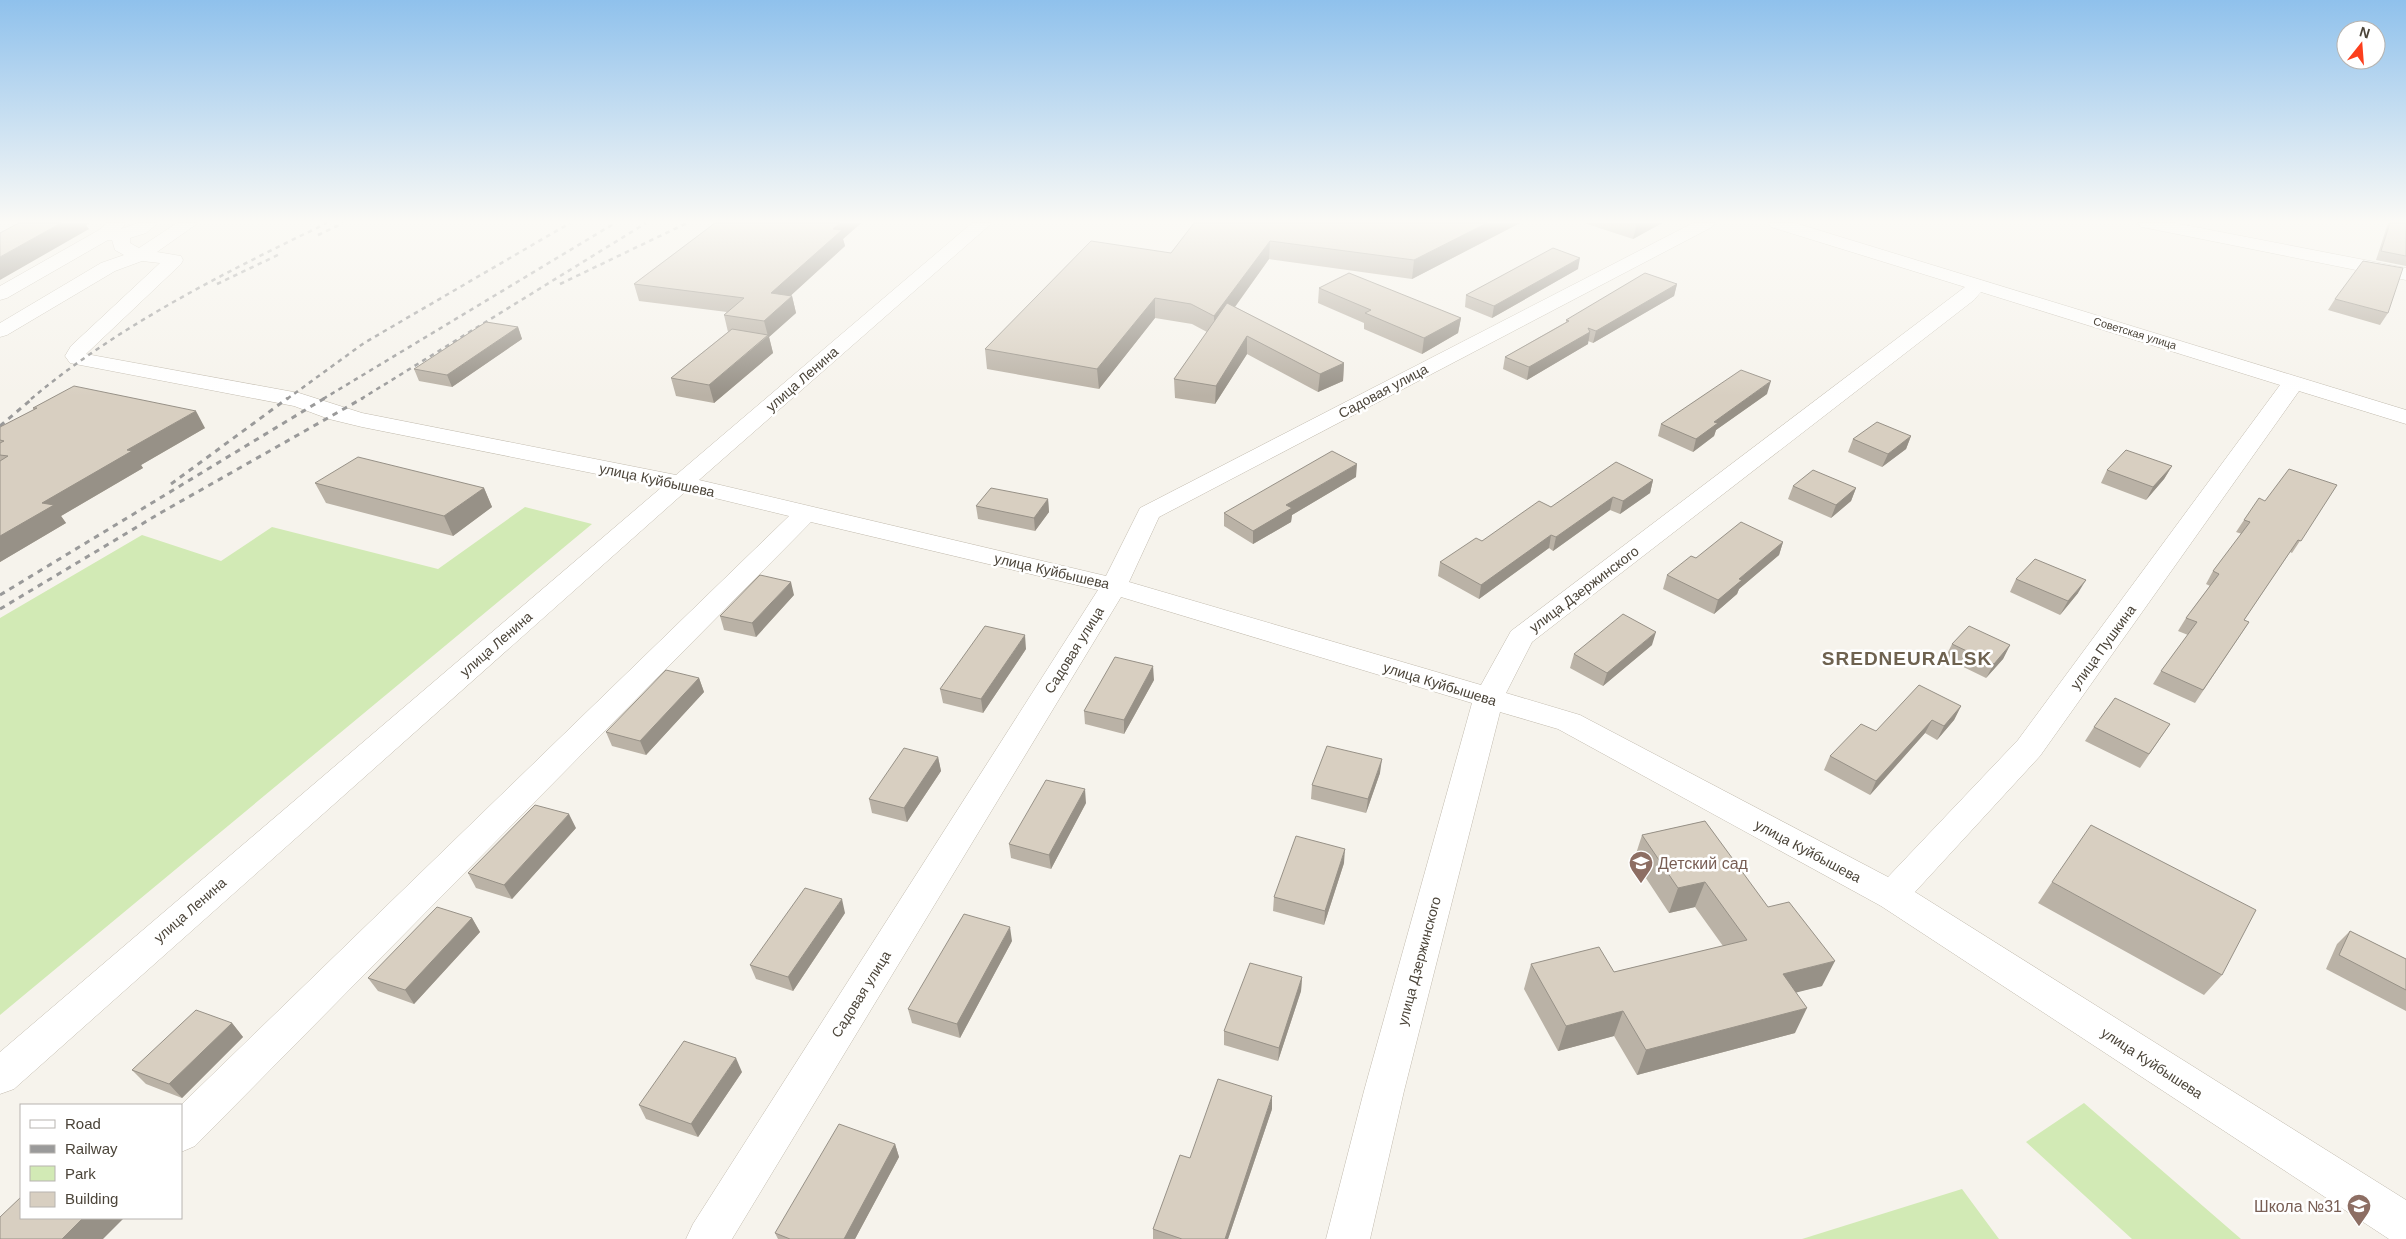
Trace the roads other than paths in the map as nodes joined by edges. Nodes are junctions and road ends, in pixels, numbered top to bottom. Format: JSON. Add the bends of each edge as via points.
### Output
{"nodes":[{"id":1,"x":24,"y":281,"type":"edge"},
{"id":2,"x":85,"y":281,"type":"edge"},
{"id":3,"x":152,"y":281,"type":"edge"},
{"id":4,"x":917,"y":281,"type":"edge"},
{"id":5,"x":1595,"y":281,"type":"edge"},
{"id":6,"x":1964,"y":281,"type":"edge"},
{"id":7,"x":1977,"y":285,"type":"junction"},
{"id":8,"x":0,"y":294,"type":"edge"},
{"id":9,"x":0,"y":331,"type":"edge"},
{"id":10,"x":2293,"y":382,"type":"junction"},
{"id":11,"x":2403,"y":408,"type":"edge"},
{"id":12,"x":681,"y":483,"type":"junction"},
{"id":13,"x":806,"y":513,"type":"junction"},
{"id":14,"x":1114,"y":586,"type":"junction"},
{"id":15,"x":1488,"y":699,"type":"junction"},
{"id":16,"x":1893,"y":896,"type":"junction"},
{"id":17,"x":3,"y":1073,"type":"edge"},
{"id":18,"x":182,"y":1132,"type":"edge"},
{"id":19,"x":2406,"y":1225,"type":"edge"},
{"id":20,"x":708,"y":1239,"type":"edge"},
{"id":21,"x":1348,"y":1239,"type":"edge"}],
"edges":[{"from":1,"to":8,"type":"street"},
{"from":2,"to":9,"type":"street"},
{"from":3,"to":12,"type":"street","name":"улица Куйбышева","via":[[78,350],[77,359],[293,399],[362,420]]},
{"from":4,"to":12,"type":"street","name":"улица Ленина"},
{"from":5,"to":14,"type":"street","name":"Садовая улица","via":[[1149,513]]},
{"from":6,"to":7,"type":"street","name":"Советская улица"},
{"from":7,"to":10,"type":"street","name":"Советская улица"},
{"from":7,"to":15,"type":"street","name":"улица Дзержинского","via":[[1960,302],[1522,637]]},
{"from":10,"to":11,"type":"street","name":"Советская улица"},
{"from":10,"to":16,"type":"street","name":"улица Пушкина","via":[[2029,748],[1905,879]]},
{"from":12,"to":13,"type":"street","name":"улица Куйбышева"},
{"from":12,"to":17,"type":"street","name":"улица Ленина"},
{"from":13,"to":14,"type":"street","name":"улица Куйбышева"},
{"from":13,"to":18,"type":"street"},
{"from":14,"to":15,"type":"street","name":"улица Куйбышева"},
{"from":14,"to":20,"type":"street","name":"Садовая улица"},
{"from":15,"to":16,"type":"street","name":"улица Куйбышева","via":[[1569,722]]},
{"from":15,"to":21,"type":"street","name":"улица Дзержинского","via":[[1386,1082]]},
{"from":16,"to":19,"type":"street","name":"улица Куйбышева"}]}
